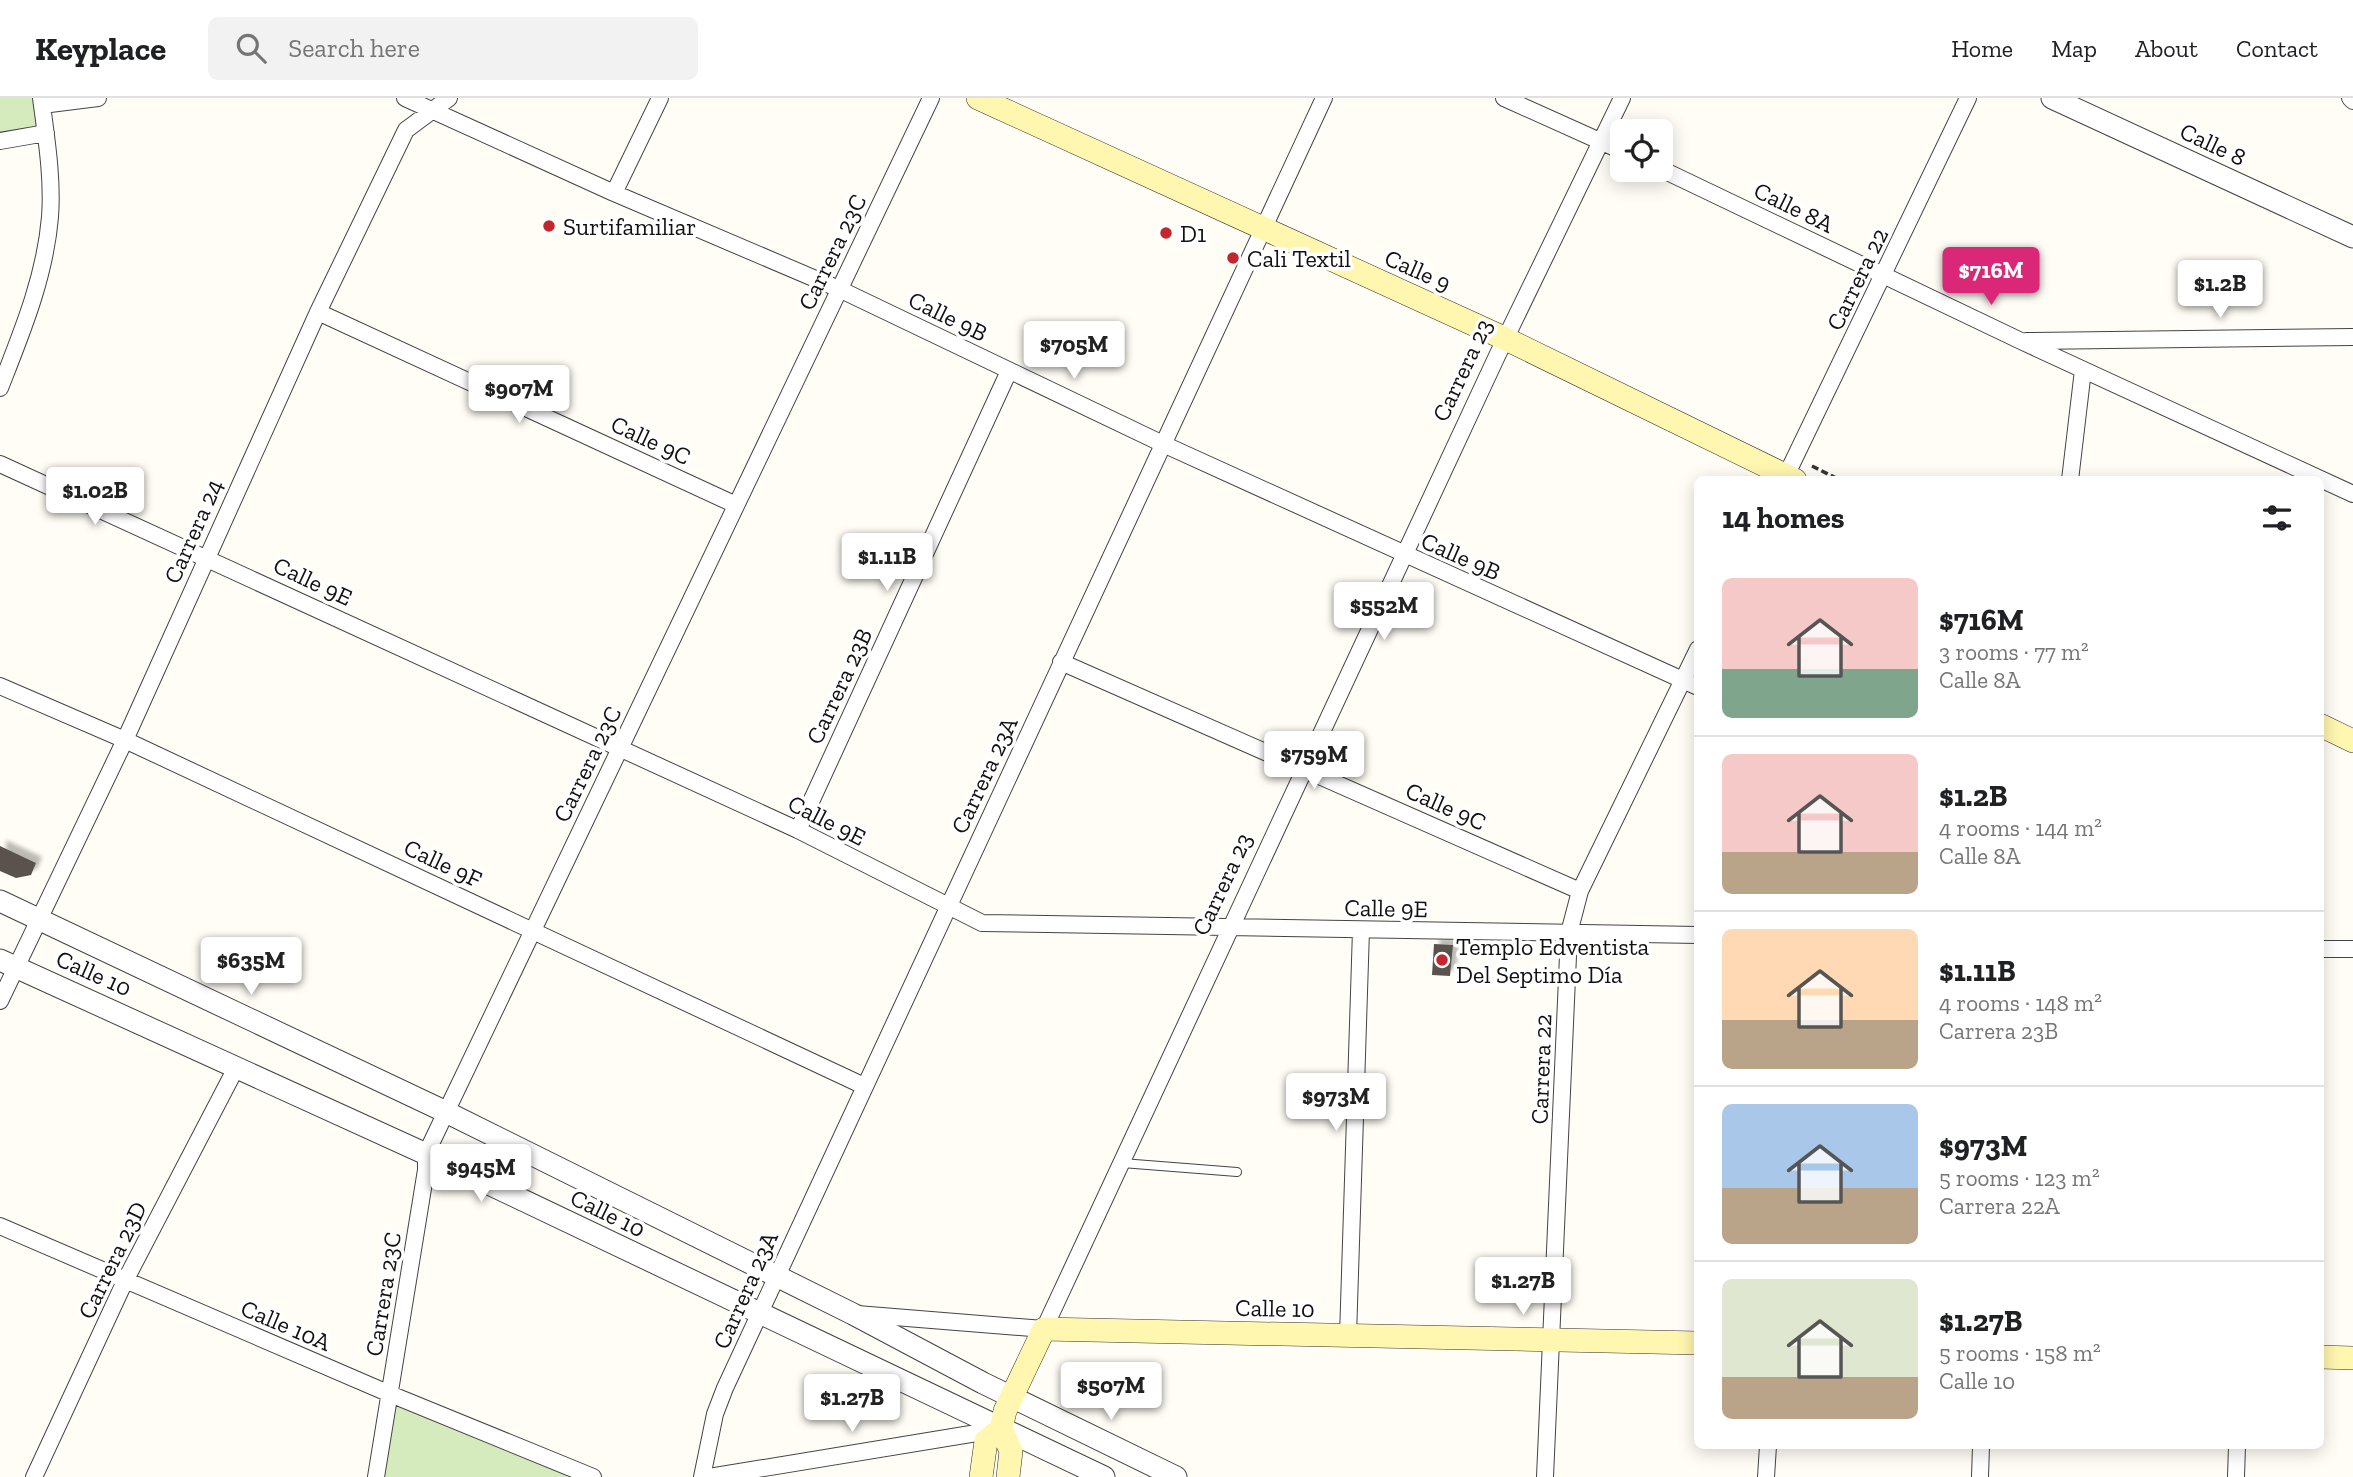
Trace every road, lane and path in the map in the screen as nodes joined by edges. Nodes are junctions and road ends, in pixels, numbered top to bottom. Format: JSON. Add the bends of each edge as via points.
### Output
{"nodes":[{"id":1,"x":98,"y":98,"type":"edge"},
{"id":2,"x":405,"y":98,"type":"edge"},
{"id":3,"x":449,"y":98,"type":"edge"},
{"id":4,"x":660,"y":98,"type":"edge"},
{"id":5,"x":930,"y":98,"type":"edge"},
{"id":6,"x":978,"y":98,"type":"edge"},
{"id":7,"x":1324,"y":98,"type":"edge"},
{"id":8,"x":1504,"y":98,"type":"edge"},
{"id":9,"x":1622,"y":98,"type":"edge"},
{"id":10,"x":1968,"y":98,"type":"edge"},
{"id":11,"x":2052,"y":98,"type":"edge"},
{"id":12,"x":41,"y":101,"type":"edge"},
{"id":13,"x":435,"y":109,"type":"junction"},
{"id":14,"x":46,"y":133,"type":"junction"},
{"id":15,"x":0,"y":141,"type":"edge"},
{"id":16,"x":1601,"y":141,"type":"junction"},
{"id":17,"x":1610,"y":145,"type":"edge"},
{"id":18,"x":1673,"y":175,"type":"edge"},
{"id":19,"x":614,"y":193,"type":"junction"},
{"id":20,"x":1263,"y":229,"type":"junction"},
{"id":21,"x":2353,"y":237,"type":"edge"},
{"id":22,"x":1884,"y":276,"type":"junction"},
{"id":23,"x":839,"y":289,"type":"junction"},
{"id":24,"x":318,"y":312,"type":"junction"},
{"id":25,"x":2353,"y":337,"type":"edge"},
{"id":26,"x":1506,"y":339,"type":"junction"},
{"id":27,"x":2021,"y":341,"type":"junction"},
{"id":28,"x":2084,"y":370,"type":"junction"},
{"id":29,"x":1009,"y":371,"type":"junction"},
{"id":30,"x":0,"y":388,"type":"edge"},
{"id":31,"x":1163,"y":444,"type":"junction"},
{"id":32,"x":0,"y":464,"type":"edge"},
{"id":33,"x":1784,"y":476,"type":"edge"},
{"id":34,"x":1789,"y":476,"type":"edge"},
{"id":35,"x":2071,"y":476,"type":"edge"},
{"id":36,"x":2314,"y":476,"type":"edge"},
{"id":37,"x":2324,"y":481,"type":"edge"},
{"id":38,"x":2353,"y":494,"type":"edge"},
{"id":39,"x":736,"y":505,"type":"junction"},
{"id":40,"x":1404,"y":556,"type":"junction"},
{"id":41,"x":206,"y":557,"type":"junction"},
{"id":42,"x":1694,"y":657,"type":"edge"},
{"id":43,"x":1061,"y":662,"type":"junction"},
{"id":44,"x":1682,"y":680,"type":"junction"},
{"id":45,"x":1694,"y":685,"type":"edge"},
{"id":46,"x":0,"y":686,"type":"edge"},
{"id":47,"x":2324,"y":727,"type":"edge"},
{"id":48,"x":125,"y":740,"type":"junction"},
{"id":49,"x":2353,"y":741,"type":"edge"},
{"id":50,"x":620,"y":748,"type":"junction"},
{"id":51,"x":1306,"y":768,"type":"junction"},
{"id":52,"x":798,"y":830,"type":"junction"},
{"id":53,"x":1580,"y":891,"type":"junction"},
{"id":54,"x":0,"y":901,"type":"edge"},
{"id":55,"x":947,"y":907,"type":"junction"},
{"id":56,"x":39,"y":919,"type":"junction"},
{"id":57,"x":533,"y":930,"type":"junction"},
{"id":58,"x":1230,"y":930,"type":"junction"},
{"id":59,"x":1362,"y":930,"type":"junction"},
{"id":60,"x":1569,"y":933,"type":"junction"},
{"id":61,"x":1694,"y":936,"type":"edge"},
{"id":62,"x":2324,"y":949,"type":"edge"},
{"id":63,"x":2353,"y":949,"type":"edge"},
{"id":64,"x":8,"y":963,"type":"edge"},
{"id":65,"x":0,"y":1001,"type":"edge"},
{"id":66,"x":237,"y":1066,"type":"junction"},
{"id":67,"x":864,"y":1086,"type":"junction"},
{"id":68,"x":446,"y":1112,"type":"junction"},
{"id":69,"x":426,"y":1154,"type":"junction"},
{"id":70,"x":1121,"y":1163,"type":"junction"},
{"id":71,"x":1237,"y":1172,"type":"dead end"},
{"id":72,"x":0,"y":1226,"type":"edge"},
{"id":73,"x":776,"y":1278,"type":"junction"},
{"id":74,"x":125,"y":1281,"type":"junction"},
{"id":75,"x":760,"y":1314,"type":"junction"},
{"id":76,"x":853,"y":1314,"type":"junction"},
{"id":77,"x":1044,"y":1329,"type":"junction"},
{"id":78,"x":1348,"y":1336,"type":"junction"},
{"id":79,"x":1553,"y":1339,"type":"junction"},
{"id":80,"x":1694,"y":1343,"type":"edge"},
{"id":81,"x":2324,"y":1357,"type":"edge"},
{"id":82,"x":2353,"y":1358,"type":"edge"},
{"id":83,"x":390,"y":1394,"type":"junction"},
{"id":84,"x":1011,"y":1396,"type":"junction"},
{"id":85,"x":1002,"y":1429,"type":"junction"},
{"id":86,"x":1768,"y":1449,"type":"edge"},
{"id":87,"x":1981,"y":1449,"type":"edge"},
{"id":88,"x":2237,"y":1449,"type":"edge"},
{"id":89,"x":34,"y":1477,"type":"edge"},
{"id":90,"x":376,"y":1477,"type":"edge"},
{"id":91,"x":593,"y":1477,"type":"edge"},
{"id":92,"x":702,"y":1477,"type":"edge"},
{"id":93,"x":709,"y":1477,"type":"edge"},
{"id":94,"x":981,"y":1477,"type":"edge"},
{"id":95,"x":1008,"y":1477,"type":"edge"},
{"id":96,"x":1104,"y":1477,"type":"edge"},
{"id":97,"x":1177,"y":1477,"type":"edge"},
{"id":98,"x":1545,"y":1477,"type":"edge"},
{"id":99,"x":1766,"y":1477,"type":"edge"},
{"id":100,"x":1980,"y":1477,"type":"edge"},
{"id":101,"x":2236,"y":1477,"type":"edge"}],
"edges":[{"from":1,"to":12,"type":"street"},
{"from":2,"to":13,"type":"street","name":"Calle 9B"},
{"from":3,"to":13,"type":"street","name":"Carrera 24"},
{"from":4,"to":19,"type":"street"},
{"from":5,"to":23,"type":"street","name":"Carrera 23C"},
{"from":6,"to":20,"type":"main road","name":"Calle 9"},
{"from":7,"to":20,"type":"street","name":"Carrera 23A"},
{"from":8,"to":16,"type":"street"},
{"from":9,"to":16,"type":"street","name":"Carrera 23"},
{"from":10,"to":22,"type":"street","name":"Carrera 22"},
{"from":11,"to":21,"type":"street","name":"Calle 8"},
{"from":12,"to":14,"type":"street"},
{"from":13,"to":19,"type":"street","name":"Calle 9B"},
{"from":13,"to":24,"type":"street","name":"Carrera 24","via":[[406,130]]},
{"from":14,"to":15,"type":"street"},
{"from":14,"to":30,"type":"street","via":[[50,216],[32,309]]},
{"from":16,"to":17,"type":"street"},
{"from":16,"to":26,"type":"street","name":"Carrera 23"},
{"from":18,"to":22,"type":"street","name":"Calle 8A"},
{"from":19,"to":23,"type":"street","name":"Calle 9B"},
{"from":20,"to":26,"type":"main road","name":"Calle 9"},
{"from":20,"to":31,"type":"street","name":"Carrera 23A"},
{"from":22,"to":27,"type":"street","name":"Calle 8A"},
{"from":22,"to":34,"type":"street","name":"Carrera 22"},
{"from":23,"to":29,"type":"street","name":"Calle 9B"},
{"from":23,"to":39,"type":"street","name":"Carrera 23C"},
{"from":24,"to":39,"type":"street","name":"Calle 9C"},
{"from":24,"to":41,"type":"street","name":"Carrera 24"},
{"from":25,"to":27,"type":"street","name":"Calle 8A"},
{"from":26,"to":33,"type":"main road","name":"Calle 9"},
{"from":26,"to":40,"type":"street","name":"Carrera 23"},
{"from":27,"to":28,"type":"street","name":"Calle 8A"},
{"from":28,"to":35,"type":"street"},
{"from":28,"to":36,"type":"street","name":"Calle 8A"},
{"from":29,"to":31,"type":"street","name":"Calle 9B"},
{"from":29,"to":52,"type":"street","name":"Carrera 23B"},
{"from":31,"to":40,"type":"street","name":"Calle 9B"},
{"from":31,"to":43,"type":"street","name":"Carrera 23A"},
{"from":32,"to":41,"type":"street","name":"Calle 9E"},
{"from":37,"to":38,"type":"street","name":"Calle 8A"},
{"from":39,"to":50,"type":"street","name":"Carrera 23C"},
{"from":40,"to":44,"type":"street","name":"Calle 9B"},
{"from":40,"to":51,"type":"street","name":"Carrera 23"},
{"from":41,"to":48,"type":"street","name":"Carrera 24"},
{"from":41,"to":50,"type":"street","name":"Calle 9E"},
{"from":42,"to":44,"type":"street","name":"Carrera 22"},
{"from":43,"to":51,"type":"street","name":"Calle 9C"},
{"from":43,"to":55,"type":"street","name":"Carrera 23A"},
{"from":44,"to":45,"type":"street","name":"Calle 9B"},
{"from":44,"to":53,"type":"street","name":"Carrera 22"},
{"from":46,"to":48,"type":"street","name":"Calle 9F"},
{"from":47,"to":49,"type":"main road"},
{"from":48,"to":56,"type":"street","name":"Carrera 24"},
{"from":48,"to":57,"type":"street","name":"Calle 9F"},
{"from":50,"to":52,"type":"street","name":"Calle 9E"},
{"from":50,"to":57,"type":"street","name":"Carrera 23C"},
{"from":51,"to":53,"type":"street","name":"Calle 9C"},
{"from":51,"to":58,"type":"street","name":"Carrera 23"},
{"from":52,"to":55,"type":"street","name":"Calle 9E"},
{"from":53,"to":60,"type":"street","name":"Carrera 22"},
{"from":54,"to":56,"type":"street","name":"Calle 10"},
{"from":55,"to":58,"type":"street","name":"Calle 9E","via":[[982,923]]},
{"from":55,"to":67,"type":"street","name":"Carrera 23A"},
{"from":56,"to":64,"type":"street","name":"Carrera 24"},
{"from":56,"to":68,"type":"street","name":"Calle 10"},
{"from":57,"to":67,"type":"street","name":"Calle 9F"},
{"from":57,"to":68,"type":"street","name":"Carrera 23C"},
{"from":58,"to":59,"type":"street","name":"Calle 9E"},
{"from":58,"to":70,"type":"street","name":"Carrera 23"},
{"from":59,"to":60,"type":"street","name":"Calle 9E"},
{"from":59,"to":78,"type":"street"},
{"from":60,"to":61,"type":"street","name":"Calle 9E"},
{"from":60,"to":79,"type":"street","name":"Carrera 22"},
{"from":62,"to":63,"type":"street"},
{"from":64,"to":65,"type":"street","name":"Carrera 24"},
{"from":64,"to":66,"type":"street","name":"Calle 10"},
{"from":66,"to":69,"type":"street","name":"Calle 10"},
{"from":66,"to":74,"type":"street","name":"Carrera 23D"},
{"from":67,"to":73,"type":"street","name":"Carrera 23A"},
{"from":68,"to":69,"type":"street","name":"Carrera 23C"},
{"from":68,"to":73,"type":"street","name":"Calle 10"},
{"from":69,"to":75,"type":"street","name":"Calle 10"},
{"from":69,"to":83,"type":"street","name":"Carrera 23C"},
{"from":70,"to":71,"type":"lane"},
{"from":70,"to":77,"type":"street","name":"Carrera 23"},
{"from":72,"to":74,"type":"street","name":"Calle 10A"},
{"from":73,"to":75,"type":"street","name":"Carrera 23A"},
{"from":73,"to":76,"type":"street","name":"Calle 10"},
{"from":74,"to":83,"type":"street","name":"Calle 10A"},
{"from":74,"to":89,"type":"street","name":"Carrera 23D"},
{"from":75,"to":85,"type":"street","name":"Calle 10"},
{"from":75,"to":92,"type":"street","name":"Carrera 23A","via":[[715,1415]]},
{"from":76,"to":77,"type":"street","name":"Calle 10"},
{"from":76,"to":84,"type":"street","name":"Calle 10"},
{"from":77,"to":78,"type":"main road","name":"Calle 10"},
{"from":77,"to":84,"type":"main road","name":"Carrera 23"},
{"from":78,"to":79,"type":"main road","name":"Calle 10"},
{"from":79,"to":80,"type":"main road","name":"Calle 10"},
{"from":79,"to":98,"type":"street","name":"Carrera 22"},
{"from":81,"to":82,"type":"main road"},
{"from":83,"to":90,"type":"street","name":"Carrera 23C"},
{"from":83,"to":91,"type":"street","name":"Calle 10A"},
{"from":84,"to":85,"type":"main road","name":"Carrera 23"},
{"from":84,"to":97,"type":"street","name":"Calle 10"},
{"from":85,"to":93,"type":"street"},
{"from":85,"to":94,"type":"main road","name":"Carrera 23","via":[[986,1441]]},
{"from":85,"to":95,"type":"main road","name":"Carrera 23","via":[[1011,1451]]},
{"from":85,"to":96,"type":"street","name":"Calle 10"},
{"from":86,"to":99,"type":"street"},
{"from":87,"to":100,"type":"street"},
{"from":88,"to":101,"type":"street"}]}
